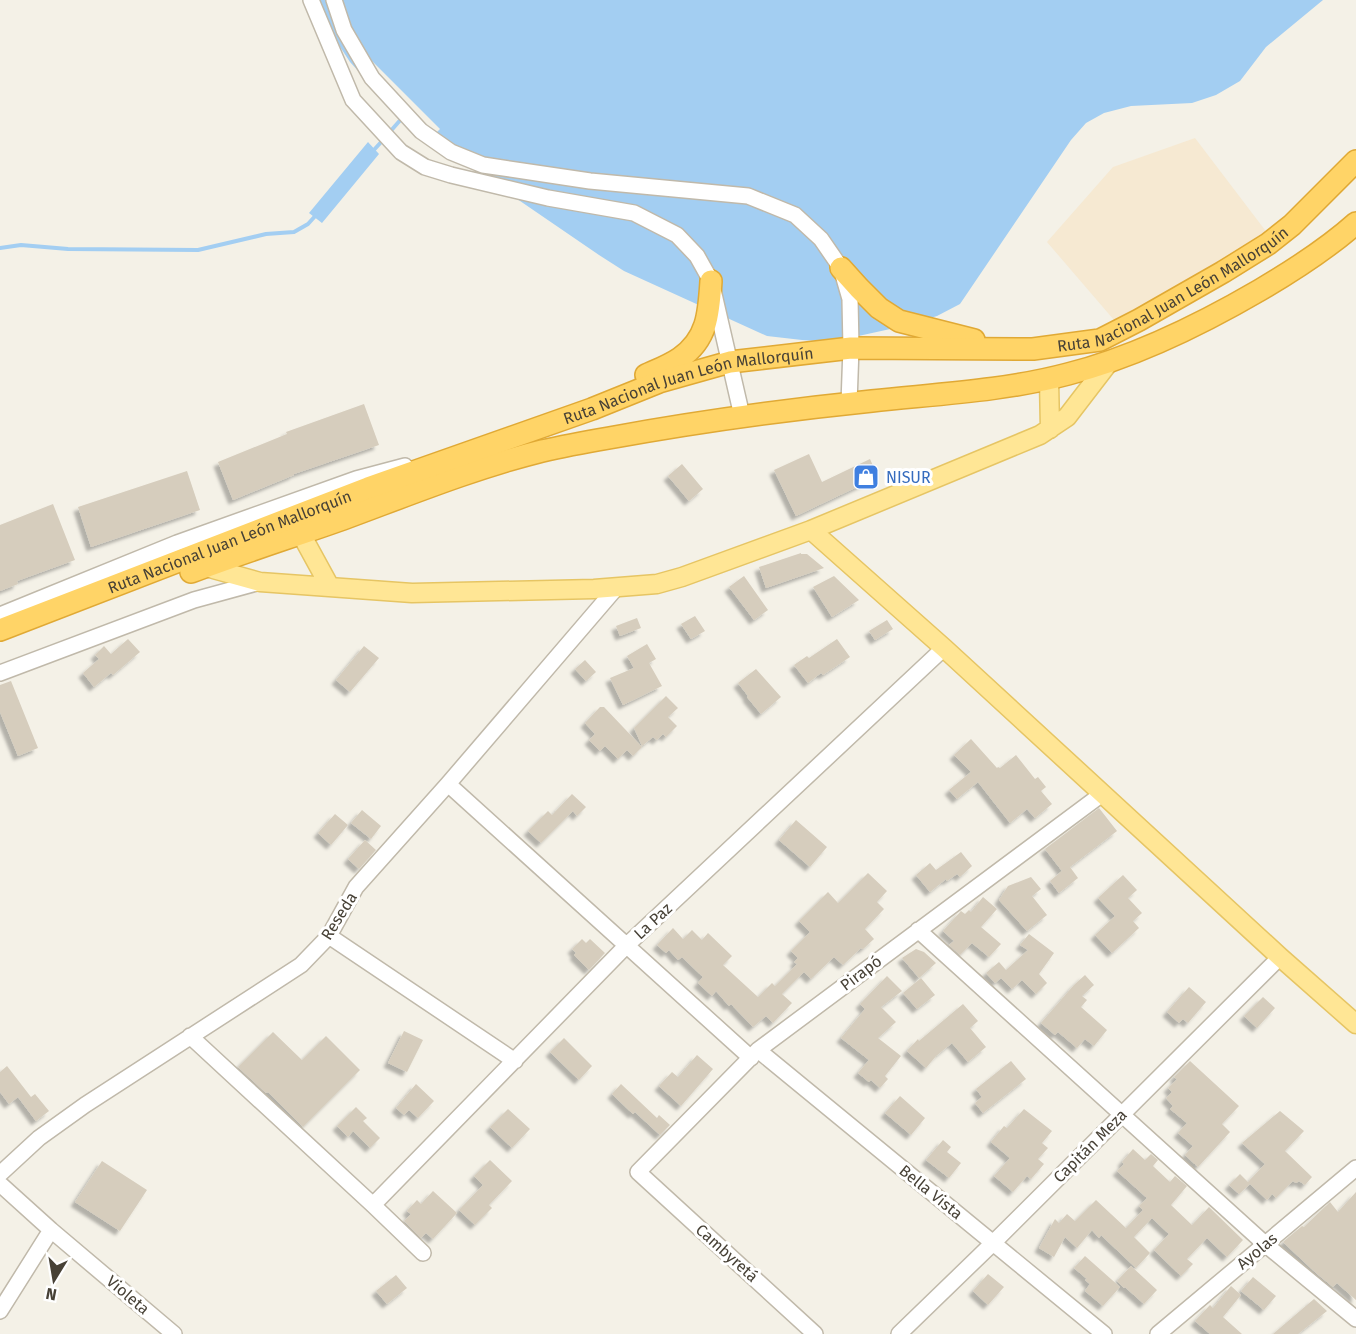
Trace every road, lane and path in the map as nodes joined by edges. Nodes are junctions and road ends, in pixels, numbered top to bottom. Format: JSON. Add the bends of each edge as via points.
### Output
{"nodes":[{"id":1,"x":311,"y":0,"type":"edge"},
{"id":2,"x":334,"y":0,"type":"edge"},
{"id":3,"x":1356,"y":161,"type":"edge"},
{"id":4,"x":1356,"y":223,"type":"edge"},
{"id":5,"x":841,"y":268,"type":"junction"},
{"id":6,"x":711,"y":281,"type":"junction"},
{"id":7,"x":1100,"y":340,"type":"junction"},
{"id":8,"x":851,"y":348,"type":"junction"},
{"id":9,"x":1012,"y":350,"type":"junction"},
{"id":10,"x":1110,"y":361,"type":"junction"},
{"id":11,"x":730,"y":362,"type":"junction"},
{"id":12,"x":1049,"y":378,"type":"junction"},
{"id":13,"x":849,"y":403,"type":"junction"},
{"id":14,"x":742,"y":416,"type":"junction"},
{"id":15,"x":556,"y":422,"type":"junction"},
{"id":16,"x":1050,"y":429,"type":"junction"},
{"id":17,"x":467,"y":453,"type":"junction"},
{"id":18,"x":295,"y":527,"type":"junction"},
{"id":19,"x":811,"y":530,"type":"junction"},
{"id":20,"x":206,"y":567,"type":"junction"},
{"id":21,"x":260,"y":582,"type":"junction"},
{"id":22,"x":330,"y":587,"type":"junction"},
{"id":23,"x":616,"y":588,"type":"junction"},
{"id":24,"x":0,"y":615,"type":"edge"},
{"id":25,"x":0,"y":630,"type":"edge"},
{"id":26,"x":0,"y":646,"type":"edge"},
{"id":27,"x":944,"y":648,"type":"junction"},
{"id":28,"x":0,"y":674,"type":"edge"},
{"id":29,"x":448,"y":784,"type":"junction"},
{"id":30,"x":1102,"y":794,"type":"junction"},
{"id":31,"x":918,"y":930,"type":"junction"},
{"id":32,"x":329,"y":936,"type":"junction"},
{"id":33,"x":627,"y":945,"type":"junction"},
{"id":34,"x":1280,"y":957,"type":"junction"},
{"id":35,"x":1356,"y":1024,"type":"edge"},
{"id":36,"x":190,"y":1036,"type":"junction"},
{"id":37,"x":754,"y":1054,"type":"junction"},
{"id":38,"x":515,"y":1061,"type":"junction"},
{"id":39,"x":1122,"y":1115,"type":"junction"},
{"id":40,"x":1356,"y":1168,"type":"edge"},
{"id":41,"x":638,"y":1172,"type":"joint"},
{"id":42,"x":0,"y":1174,"type":"edge"},
{"id":43,"x":0,"y":1184,"type":"edge"},
{"id":44,"x":373,"y":1205,"type":"junction"},
{"id":45,"x":51,"y":1230,"type":"junction"},
{"id":46,"x":993,"y":1243,"type":"junction"},
{"id":47,"x":1265,"y":1244,"type":"junction"},
{"id":48,"x":423,"y":1253,"type":"dead end"},
{"id":49,"x":0,"y":1311,"type":"edge"},
{"id":50,"x":1356,"y":1319,"type":"edge"},
{"id":51,"x":174,"y":1334,"type":"edge"},
{"id":52,"x":815,"y":1334,"type":"edge"},
{"id":53,"x":899,"y":1334,"type":"edge"},
{"id":54,"x":1104,"y":1334,"type":"edge"},
{"id":55,"x":1158,"y":1334,"type":"edge"}],
"edges":[{"from":1,"to":6,"type":"street","via":[[353,100],[401,152],[451,175],[634,213],[677,235],[697,256]]},
{"from":2,"to":5,"type":"street","via":[[344,30],[372,78],[422,131],[451,152],[483,165],[590,181],[748,196],[795,214],[821,239]]},
{"from":3,"to":7,"type":"highway","name":"Ruta Nacional Juan León Mallorquín","via":[[1268,244]]},
{"from":4,"to":10,"type":"highway","name":"Ruta Nacional Juan León Mallorquín","via":[[1310,260],[1233,306]]},
{"from":5,"to":8,"type":"street","via":[[850,299]]},
{"from":5,"to":9,"type":"highway","via":[[879,308],[899,321]]},
{"from":6,"to":11,"type":"street"},
{"from":6,"to":15,"type":"highway","via":[[706,326],[698,341],[680,358],[604,393]]},
{"from":7,"to":9,"type":"highway","name":"Ruta Nacional Juan León Mallorquín"},
{"from":7,"to":12,"type":"highway","via":[[1056,363]]},
{"from":8,"to":9,"type":"highway","name":"Ruta Nacional Juan León Mallorquín"},
{"from":8,"to":11,"type":"highway","name":"Ruta Nacional Juan León Mallorquín"},
{"from":8,"to":13,"type":"street"},
{"from":10,"to":12,"type":"highway","name":"Ruta Nacional Juan León Mallorquín"},
{"from":10,"to":16,"type":"main road","via":[[1067,417]]},
{"from":11,"to":14,"type":"street"},
{"from":11,"to":15,"type":"highway","name":"Ruta Nacional Juan León Mallorquín","via":[[658,382]]},
{"from":12,"to":13,"type":"highway","name":"Ruta Nacional Juan León Mallorquín"},
{"from":12,"to":16,"type":"main road"},
{"from":13,"to":14,"type":"highway","name":"Ruta Nacional Juan León Mallorquín"},
{"from":14,"to":18,"type":"highway","name":"Ruta Nacional Juan León Mallorquín","via":[[542,452]]},
{"from":15,"to":17,"type":"highway","name":"Ruta Nacional Juan León Mallorquín"},
{"from":16,"to":19,"type":"main road"},
{"from":17,"to":18,"type":"highway","name":"Ruta Nacional Juan León Mallorquín","via":[[368,488]]},
{"from":17,"to":24,"type":"street","via":[[356,479],[177,543]]},
{"from":18,"to":20,"type":"highway","name":"Ruta Nacional Juan León Mallorquín"},
{"from":18,"to":22,"type":"main road"},
{"from":18,"to":25,"type":"highway","name":"Ruta Nacional Juan León Mallorquín"},
{"from":19,"to":23,"type":"main road","via":[[657,584]]},
{"from":19,"to":27,"type":"main road"},
{"from":20,"to":21,"type":"main road"},
{"from":20,"to":26,"type":"highway","name":"Ruta Nacional Juan León Mallorquín"},
{"from":21,"to":22,"type":"main road"},
{"from":21,"to":28,"type":"street","via":[[194,600]]},
{"from":22,"to":23,"type":"main road","via":[[412,592]]},
{"from":23,"to":29,"type":"street","name":"Reseda"},
{"from":27,"to":30,"type":"main road"},
{"from":27,"to":33,"type":"street","name":"La Paz"},
{"from":29,"to":32,"type":"street","name":"Reseda","via":[[356,887]]},
{"from":29,"to":33,"type":"street","name":"Bella Vista"},
{"from":30,"to":31,"type":"street","name":"Pirapó"},
{"from":30,"to":34,"type":"main road"},
{"from":31,"to":37,"type":"street","name":"Pirapó"},
{"from":31,"to":39,"type":"street"},
{"from":32,"to":36,"type":"street","name":"Reseda","via":[[301,965]]},
{"from":32,"to":38,"type":"street"},
{"from":33,"to":37,"type":"street","name":"Bella Vista"},
{"from":33,"to":38,"type":"street","name":"La Paz"},
{"from":34,"to":35,"type":"main road"},
{"from":34,"to":39,"type":"street","name":"Capitán Meza"},
{"from":36,"to":42,"type":"street","name":"Reseda","via":[[39,1138]]},
{"from":36,"to":44,"type":"street"},
{"from":37,"to":41,"type":"street","name":"Pirapó"},
{"from":37,"to":46,"type":"street","name":"Bella Vista"},
{"from":38,"to":44,"type":"street","name":"La Paz"},
{"from":39,"to":46,"type":"street","name":"Capitán Meza"},
{"from":39,"to":47,"type":"street"},
{"from":40,"to":47,"type":"street","name":"Ayolas"},
{"from":41,"to":52,"type":"street","name":"Cambyretá"},
{"from":43,"to":45,"type":"street","name":"Violeta"},
{"from":44,"to":48,"type":"street"},
{"from":45,"to":49,"type":"street"},
{"from":45,"to":51,"type":"street","name":"Violeta"},
{"from":46,"to":53,"type":"street","name":"Capitán Meza"},
{"from":46,"to":54,"type":"street","name":"Bella Vista"},
{"from":47,"to":50,"type":"street"},
{"from":47,"to":55,"type":"street","name":"Ayolas"}]}
